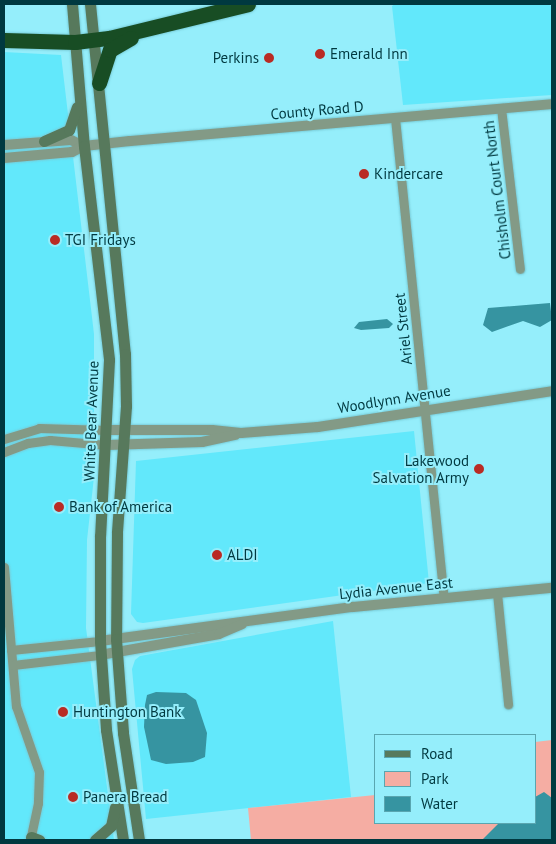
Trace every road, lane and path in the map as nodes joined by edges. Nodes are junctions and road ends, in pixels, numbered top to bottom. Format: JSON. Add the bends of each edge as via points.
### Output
{"nodes":[{"id":1,"x":72,"y":4,"type":"edge"},
{"id":2,"x":90,"y":4,"type":"edge"},
{"id":3,"x":248,"y":4,"type":"edge"},
{"id":4,"x":170,"y":24,"type":"junction"},
{"id":5,"x":4,"y":40,"type":"edge"},
{"id":6,"x":95,"y":40,"type":"junction"},
{"id":7,"x":76,"y":42,"type":"junction"},
{"id":8,"x":99,"y":83,"type":"junction"},
{"id":9,"x":79,"y":98,"type":"junction"},
{"id":10,"x":552,"y":104,"type":"edge"},
{"id":11,"x":501,"y":108,"type":"junction"},
{"id":12,"x":395,"y":118,"type":"junction"},
{"id":13,"x":44,"y":142,"type":"junction"},
{"id":14,"x":104,"y":144,"type":"junction"},
{"id":15,"x":4,"y":145,"type":"edge"},
{"id":16,"x":84,"y":146,"type":"junction"},
{"id":17,"x":4,"y":158,"type":"edge"},
{"id":18,"x":520,"y":269,"type":"dead end"},
{"id":19,"x":552,"y":391,"type":"edge"},
{"id":20,"x":424,"y":410,"type":"junction"},
{"id":21,"x":107,"y":430,"type":"junction"},
{"id":22,"x":124,"y":431,"type":"junction"},
{"id":23,"x":241,"y":433,"type":"junction"},
{"id":24,"x":4,"y":439,"type":"edge"},
{"id":25,"x":107,"y":445,"type":"junction"},
{"id":26,"x":124,"y":446,"type":"junction"},
{"id":27,"x":4,"y":452,"type":"edge"},
{"id":28,"x":4,"y":567,"type":"edge"},
{"id":29,"x":552,"y":588,"type":"edge"},
{"id":30,"x":497,"y":593,"type":"junction"},
{"id":31,"x":444,"y":598,"type":"junction"},
{"id":32,"x":242,"y":624,"type":"junction"},
{"id":33,"x":116,"y":639,"type":"junction"},
{"id":34,"x":100,"y":641,"type":"junction"},
{"id":35,"x":11,"y":650,"type":"junction"},
{"id":36,"x":117,"y":653,"type":"junction"},
{"id":37,"x":100,"y":655,"type":"junction"},
{"id":38,"x":13,"y":665,"type":"junction"},
{"id":39,"x":508,"y":704,"type":"dead end"},
{"id":40,"x":115,"y":793,"type":"junction"},
{"id":41,"x":33,"y":839,"type":"edge"},
{"id":42,"x":95,"y":840,"type":"edge"},
{"id":43,"x":123,"y":840,"type":"edge"},
{"id":44,"x":139,"y":840,"type":"edge"}],
"edges":[{"from":1,"to":7,"type":"main road","name":"White Bear Avenue"},
{"from":2,"to":6,"type":"main road"},
{"from":3,"to":4,"type":"highway"},
{"from":4,"to":6,"type":"highway"},
{"from":4,"to":8,"type":"highway","via":[[122,42],[110,50]]},
{"from":5,"to":7,"type":"highway"},
{"from":6,"to":7,"type":"highway"},
{"from":6,"to":8,"type":"main road"},
{"from":7,"to":9,"type":"main road","name":"White Bear Avenue"},
{"from":8,"to":14,"type":"main road"},
{"from":9,"to":13,"type":"main road","via":[[69,130]]},
{"from":9,"to":16,"type":"main road","name":"White Bear Avenue"},
{"from":10,"to":11,"type":"street","name":"County Road D"},
{"from":11,"to":12,"type":"street","name":"County Road D"},
{"from":11,"to":18,"type":"street","name":"Chisholm Court North"},
{"from":12,"to":14,"type":"street","name":"County Road D"},
{"from":12,"to":20,"type":"street","name":"Ariel Street"},
{"from":13,"to":15,"type":"street","name":"County Road D"},
{"from":13,"to":16,"type":"street","name":"County Road D","via":[[71,140]]},
{"from":14,"to":16,"type":"street","name":"County Road D"},
{"from":14,"to":22,"type":"main road","via":[[124,329]]},
{"from":16,"to":17,"type":"street","name":"County Road D","via":[[72,152]]},
{"from":16,"to":21,"type":"main road","name":"White Bear Avenue","via":[[108,337]]},
{"from":19,"to":20,"type":"street","name":"Woodlynn Avenue"},
{"from":20,"to":23,"type":"street","name":"Woodlynn Avenue","via":[[344,423]]},
{"from":20,"to":31,"type":"street","name":"Ariel Street"},
{"from":21,"to":22,"type":"street","name":"Woodlynn Avenue"},
{"from":21,"to":24,"type":"street","via":[[39,428]]},
{"from":21,"to":25,"type":"main road","name":"White Bear Avenue"},
{"from":22,"to":23,"type":"street","name":"Woodlynn Avenue","via":[[212,430]]},
{"from":22,"to":26,"type":"main road"},
{"from":23,"to":26,"type":"street","name":"Woodlynn Avenue","via":[[212,441]]},
{"from":25,"to":26,"type":"street","name":"Woodlynn Avenue"},
{"from":25,"to":27,"type":"street","via":[[50,440],[28,443]]},
{"from":25,"to":34,"type":"main road","name":"White Bear Avenue","via":[[100,536]]},
{"from":26,"to":33,"type":"main road","via":[[117,533]]},
{"from":28,"to":35,"type":"street"},
{"from":29,"to":30,"type":"street","name":"Lydia Avenue East"},
{"from":30,"to":31,"type":"street","name":"Lydia Avenue East"},
{"from":30,"to":39,"type":"street"},
{"from":31,"to":32,"type":"street","name":"Lydia Avenue East","via":[[353,607]]},
{"from":32,"to":33,"type":"street","name":"Lydia Avenue East","via":[[227,623]]},
{"from":32,"to":36,"type":"street","name":"Lydia Avenue East","via":[[218,634]]},
{"from":33,"to":34,"type":"street","name":"Lydia Avenue East"},
{"from":33,"to":36,"type":"main road"},
{"from":34,"to":35,"type":"street"},
{"from":34,"to":37,"type":"main road","name":"White Bear Avenue"},
{"from":35,"to":38,"type":"street"},
{"from":36,"to":37,"type":"street","name":"Lydia Avenue East"},
{"from":36,"to":44,"type":"main road"},
{"from":37,"to":38,"type":"street"},
{"from":37,"to":40,"type":"main road","name":"White Bear Avenue"},
{"from":38,"to":41,"type":"street","via":[[16,706],[39,772]]},
{"from":40,"to":42,"type":"main road","via":[[111,825]]},
{"from":40,"to":43,"type":"main road","name":"White Bear Avenue"}]}
